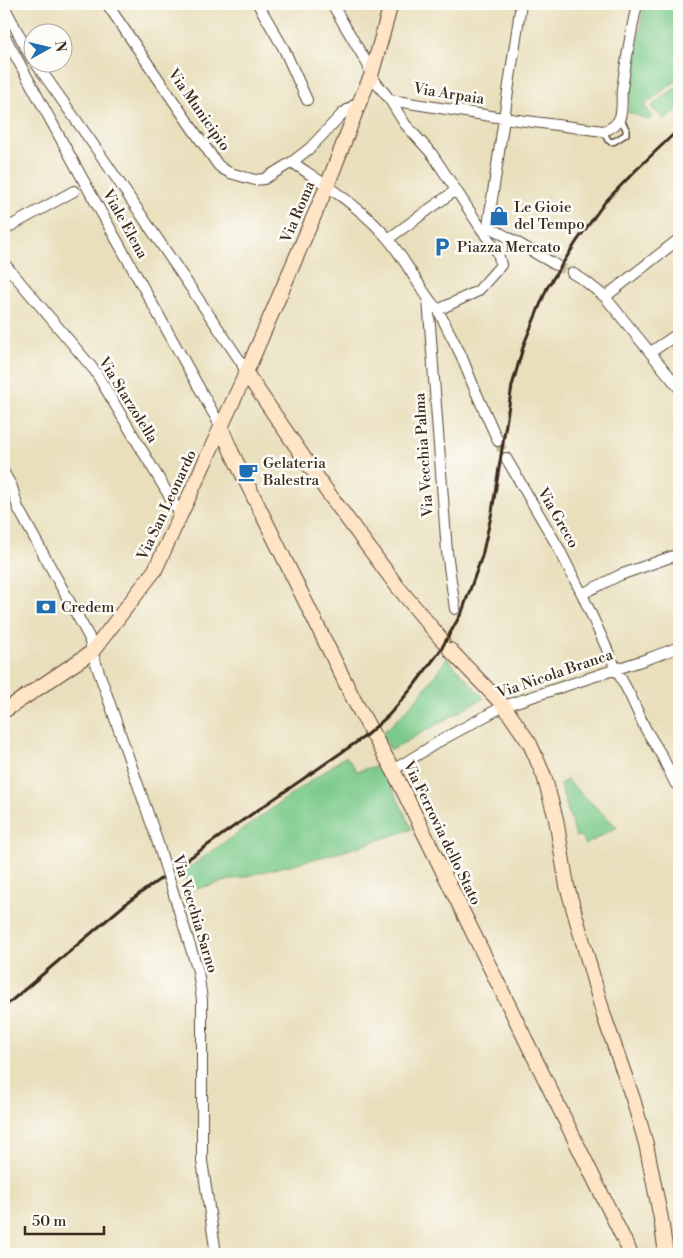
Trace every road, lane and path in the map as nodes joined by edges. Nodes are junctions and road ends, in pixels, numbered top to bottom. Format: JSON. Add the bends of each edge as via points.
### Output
{"nodes":[{"id":1,"x":107,"y":4,"type":"edge"},
{"id":2,"x":258,"y":4,"type":"edge"},
{"id":3,"x":332,"y":4,"type":"edge"},
{"id":4,"x":391,"y":4,"type":"edge"},
{"id":5,"x":521,"y":4,"type":"edge"},
{"id":6,"x":637,"y":4,"type":"edge"},
{"id":7,"x":4,"y":6,"type":"edge"},
{"id":8,"x":4,"y":35,"type":"edge"},
{"id":9,"x":22,"y":40,"type":"edge"},
{"id":10,"x":42,"y":72,"type":"edge"},
{"id":11,"x":371,"y":76,"type":"junction"},
{"id":12,"x":307,"y":100,"type":"dead end"},
{"id":13,"x":390,"y":100,"type":"junction"},
{"id":14,"x":360,"y":101,"type":"junction"},
{"id":15,"x":503,"y":118,"type":"junction"},
{"id":16,"x":292,"y":162,"type":"junction"},
{"id":17,"x":327,"y":186,"type":"junction"},
{"id":18,"x":456,"y":190,"type":"junction"},
{"id":19,"x":74,"y":191,"type":"dead end"},
{"id":20,"x":5,"y":227,"type":"edge"},
{"id":21,"x":484,"y":227,"type":"junction"},
{"id":22,"x":388,"y":239,"type":"junction"},
{"id":23,"x":679,"y":239,"type":"edge"},
{"id":24,"x":4,"y":263,"type":"edge"},
{"id":25,"x":556,"y":264,"type":"tunnel mouth"},
{"id":26,"x":572,"y":273,"type":"tunnel mouth"},
{"id":27,"x":605,"y":297,"type":"junction"},
{"id":28,"x":428,"y":298,"type":"junction"},
{"id":29,"x":440,"y":309,"type":"junction"},
{"id":30,"x":679,"y":333,"type":"edge"},
{"id":31,"x":650,"y":352,"type":"junction"},
{"id":32,"x":246,"y":373,"type":"junction"},
{"id":33,"x":679,"y":388,"type":"edge"},
{"id":34,"x":221,"y":427,"type":"junction"},
{"id":35,"x":498,"y":441,"type":"tunnel mouth"},
{"id":36,"x":506,"y":458,"type":"tunnel mouth"},
{"id":37,"x":4,"y":473,"type":"edge"},
{"id":38,"x":180,"y":514,"type":"junction"},
{"id":39,"x":679,"y":554,"type":"edge"},
{"id":40,"x":582,"y":594,"type":"junction"},
{"id":41,"x":455,"y":609,"type":"dead end"},
{"id":42,"x":679,"y":647,"type":"edge"},
{"id":43,"x":92,"y":652,"type":"junction"},
{"id":44,"x":616,"y":669,"type":"junction"},
{"id":45,"x":504,"y":706,"type":"junction"},
{"id":46,"x":4,"y":711,"type":"edge"},
{"id":47,"x":393,"y":770,"type":"junction"},
{"id":48,"x":679,"y":786,"type":"edge"},
{"id":49,"x":216,"y":1254,"type":"edge"},
{"id":50,"x":631,"y":1254,"type":"edge"},
{"id":51,"x":666,"y":1254,"type":"edge"}],
"edges":[{"from":1,"to":16,"type":"street","name":"Via Municipio","via":[[218,165],[230,173],[255,180],[264,179]]},
{"from":2,"to":12,"type":"street","via":[[284,49]]},
{"from":3,"to":11,"type":"street","via":[[368,65]]},
{"from":4,"to":11,"type":"main road","name":"Via Roma"},
{"from":5,"to":15,"type":"street"},
{"from":6,"to":15,"type":"street","name":"Via Arpaia","via":[[621,93],[620,117],[613,127],[603,131]]},
{"from":7,"to":9,"type":"street"},
{"from":8,"to":34,"type":"street","name":"Viale Elena"},
{"from":10,"to":32,"type":"street","name":"Viale Elena"},
{"from":11,"to":13,"type":"street"},
{"from":11,"to":14,"type":"main road","name":"Via Roma"},
{"from":13,"to":15,"type":"street","name":"Via Arpaia"},
{"from":13,"to":18,"type":"street"},
{"from":14,"to":16,"type":"street","name":"Via Municipio"},
{"from":14,"to":17,"type":"main road","name":"Via Roma"},
{"from":15,"to":21,"type":"street"},
{"from":16,"to":17,"type":"street"},
{"from":17,"to":22,"type":"street","via":[[354,206]]},
{"from":17,"to":32,"type":"main road","name":"Via Roma"},
{"from":18,"to":21,"type":"street"},
{"from":18,"to":22,"type":"street"},
{"from":19,"to":20,"type":"street"},
{"from":21,"to":25,"type":"street"},
{"from":21,"to":29,"type":"street","via":[[501,265],[478,291]]},
{"from":22,"to":28,"type":"street"},
{"from":23,"to":27,"type":"street"},
{"from":24,"to":38,"type":"street","name":"Via Starzolella","via":[[95,371]]},
{"from":26,"to":27,"type":"street"},
{"from":27,"to":31,"type":"street"},
{"from":28,"to":29,"type":"street"},
{"from":28,"to":41,"type":"street","name":"Via Vecchia Palma","via":[[446,552]]},
{"from":29,"to":35,"type":"street"},
{"from":30,"to":31,"type":"street"},
{"from":31,"to":33,"type":"street"},
{"from":32,"to":34,"type":"main road","name":"Via Roma"},
{"from":32,"to":45,"type":"main road","via":[[397,586],[446,645]]},
{"from":34,"to":38,"type":"main road","name":"Via San Leonardo"},
{"from":34,"to":47,"type":"main road","name":"Via Ferrovia dello Stato","via":[[355,702]]},
{"from":36,"to":40,"type":"street","name":"Via Greco"},
{"from":37,"to":43,"type":"street","name":"Via Vecchia Sarno","via":[[18,508],[89,637]]},
{"from":38,"to":43,"type":"main road","name":"Via San Leonardo","via":[[155,570]]},
{"from":39,"to":40,"type":"street","via":[[620,575]]},
{"from":40,"to":44,"type":"street","name":"Via Greco"},
{"from":42,"to":44,"type":"street","name":"Via Nicola Branca"},
{"from":43,"to":46,"type":"main road","name":"Via San Leonardo"},
{"from":43,"to":49,"type":"street","name":"Via Vecchia Sarno","bridge":true,"via":[[198,971],[202,1000],[202,1161]]},
{"from":44,"to":45,"type":"street","name":"Via Nicola Branca"},
{"from":44,"to":48,"type":"street","name":"Via Greco"},
{"from":45,"to":47,"type":"street","name":"Via Nicola Branca"},
{"from":45,"to":51,"type":"main road","via":[[530,744],[544,776],[556,818],[567,886],[604,1016],[646,1144]]},
{"from":47,"to":50,"type":"main road","name":"Via Ferrovia dello Stato"}]}
